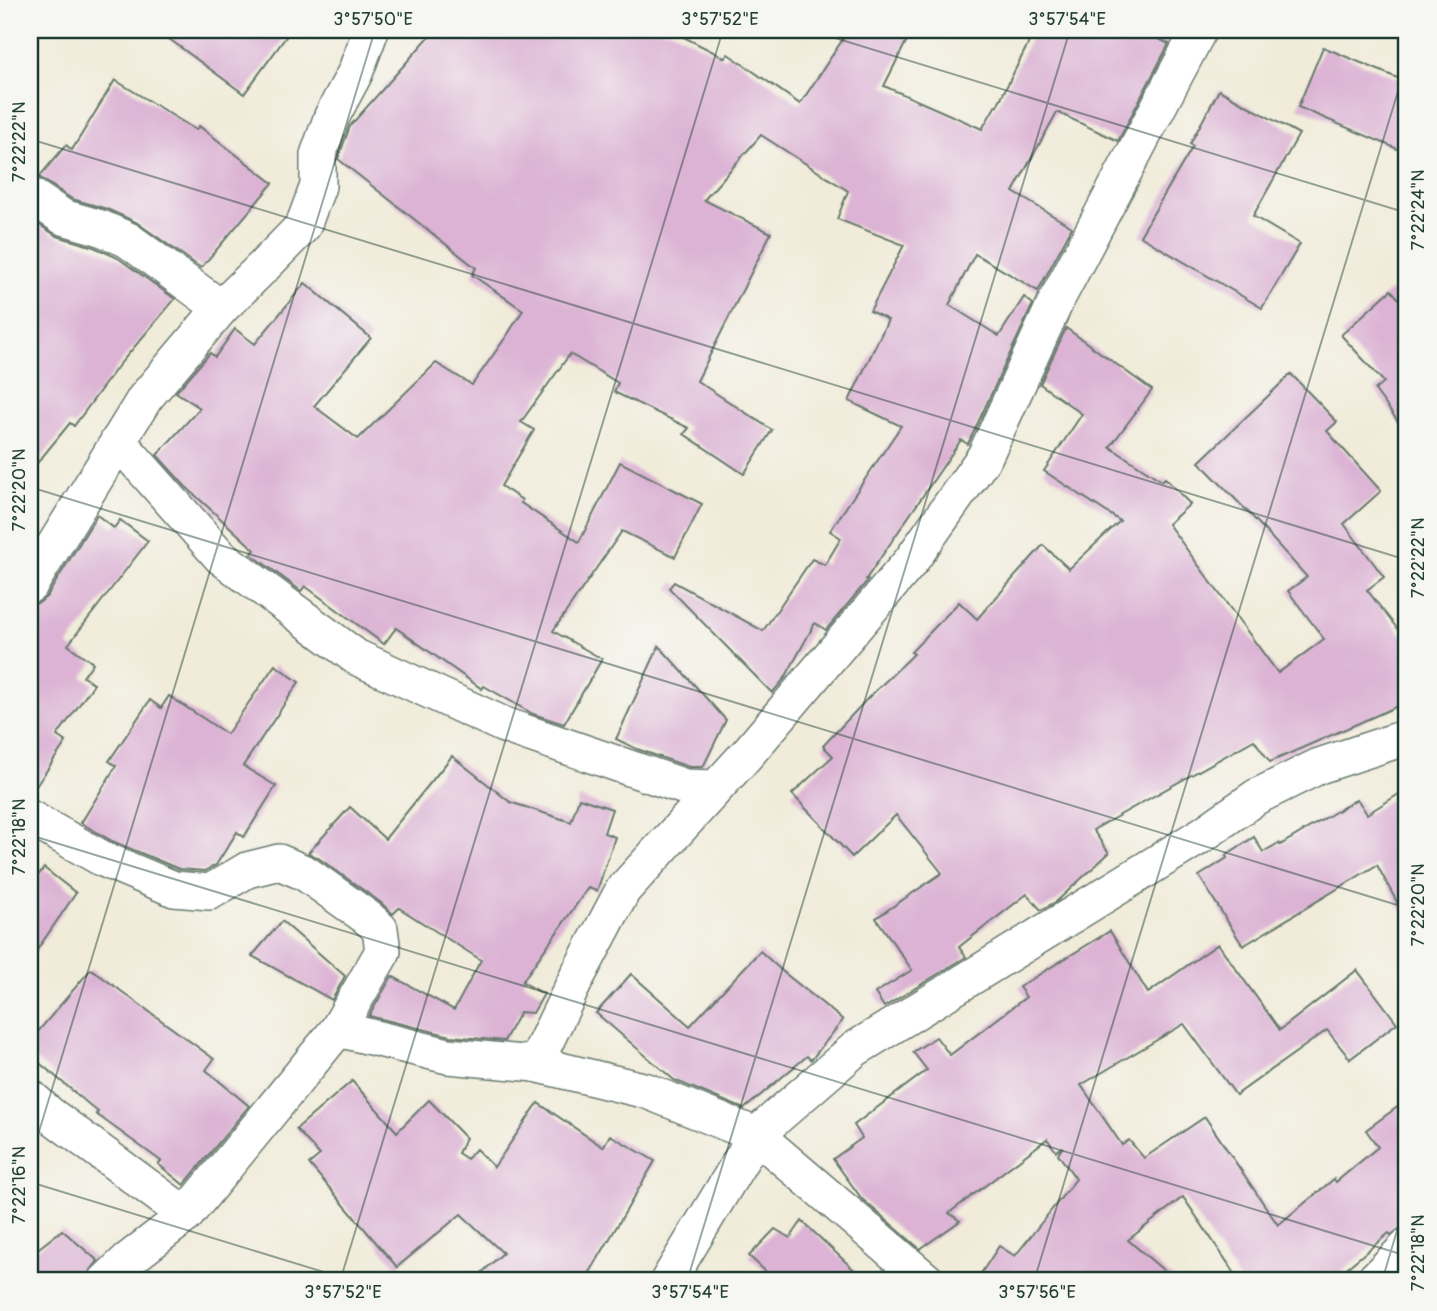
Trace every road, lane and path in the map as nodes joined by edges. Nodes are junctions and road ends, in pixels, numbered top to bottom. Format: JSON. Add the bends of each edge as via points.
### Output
{"nodes":[{"id":1,"x":372,"y":30,"type":"edge"},
{"id":2,"x":1199,"y":30,"type":"edge"},
{"id":3,"x":30,"y":195,"type":"edge"},
{"id":4,"x":221,"y":308,"type":"junction"},
{"id":5,"x":118,"y":441,"type":"junction"},
{"id":6,"x":30,"y":585,"type":"edge"},
{"id":7,"x":1407,"y":737,"type":"edge"},
{"id":8,"x":714,"y":788,"type":"junction"},
{"id":9,"x":30,"y":818,"type":"edge"},
{"id":10,"x":338,"y":1029,"type":"junction"},
{"id":11,"x":536,"y":1064,"type":"junction"},
{"id":12,"x":30,"y":1097,"type":"edge"},
{"id":13,"x":756,"y":1135,"type":"junction"},
{"id":14,"x":186,"y":1215,"type":"junction"},
{"id":15,"x":1407,"y":1247,"type":"edge"},
{"id":16,"x":106,"y":1281,"type":"edge"},
{"id":17,"x":668,"y":1281,"type":"edge"},
{"id":18,"x":927,"y":1281,"type":"edge"},
{"id":19,"x":1373,"y":1281,"type":"edge"}],
"edges":[{"from":1,"to":4,"type":"street","via":[[318,155],[318,186],[303,226]]},
{"from":2,"to":8,"type":"street","via":[[1056,301],[985,456],[911,561]]},
{"from":3,"to":4,"type":"street","via":[[63,217],[128,240]]},
{"from":4,"to":5,"type":"street","via":[[145,398]]},
{"from":5,"to":6,"type":"street"},
{"from":5,"to":8,"type":"street","via":[[221,557],[356,657],[504,725],[685,787]]},
{"from":7,"to":13,"type":"street","via":[[1319,766],[1256,797],[855,1049]]},
{"from":8,"to":11,"type":"street","via":[[622,890]]},
{"from":9,"to":10,"type":"street","via":[[103,859],[174,889],[210,892],[247,870],[279,862],[305,873],[380,929],[383,951]]},
{"from":10,"to":11,"type":"street","via":[[448,1056]]},
{"from":10,"to":14,"type":"street"},
{"from":11,"to":13,"type":"street","via":[[647,1091]]},
{"from":12,"to":14,"type":"street"},
{"from":13,"to":17,"type":"street"},
{"from":13,"to":18,"type":"street"},
{"from":14,"to":16,"type":"street"},
{"from":15,"to":19,"type":"street"}]}
